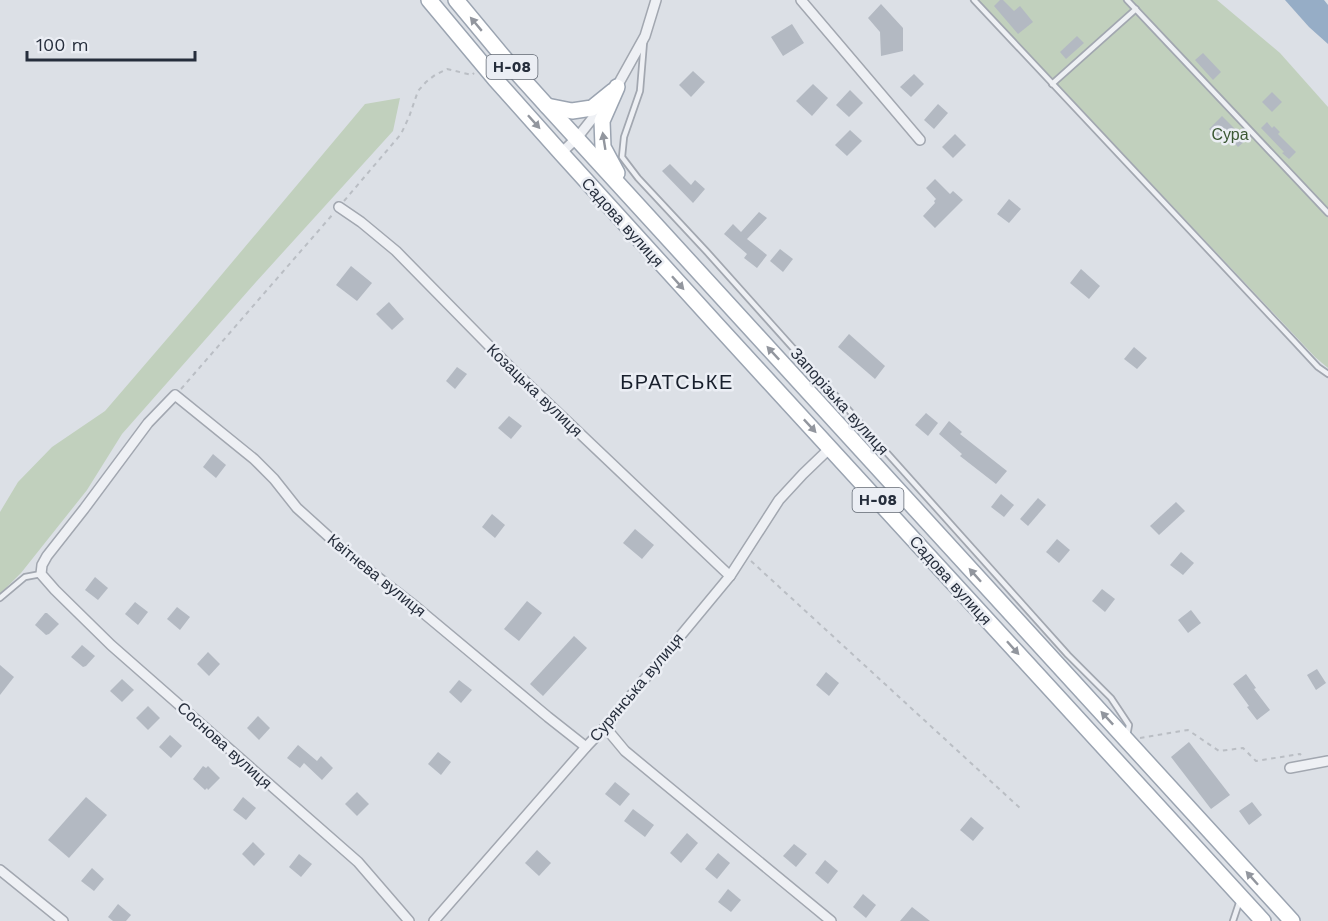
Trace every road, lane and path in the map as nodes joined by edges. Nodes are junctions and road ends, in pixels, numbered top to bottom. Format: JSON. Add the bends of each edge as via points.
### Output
{"nodes":[{"id":1,"x":429,"y":0,"type":"edge"},
{"id":2,"x":456,"y":0,"type":"edge"},
{"id":3,"x":656,"y":0,"type":"edge"},
{"id":4,"x":801,"y":0,"type":"edge"},
{"id":5,"x":974,"y":0,"type":"edge"},
{"id":6,"x":1127,"y":0,"type":"edge"},
{"id":7,"x":1136,"y":9,"type":"junction"},
{"id":8,"x":645,"y":36,"type":"junction"},
{"id":9,"x":483,"y":65,"type":"junction"},
{"id":10,"x":1052,"y":84,"type":"junction"},
{"id":11,"x":617,"y":87,"type":"junction"},
{"id":12,"x":547,"y":106,"type":"junction"},
{"id":13,"x":574,"y":134,"type":"junction"},
{"id":14,"x":920,"y":140,"type":"dead end"},
{"id":15,"x":561,"y":153,"type":"junction"},
{"id":16,"x":627,"y":192,"type":"junction"},
{"id":17,"x":339,"y":207,"type":"junction"},
{"id":18,"x":1328,"y":213,"type":"edge"},
{"id":19,"x":1328,"y":374,"type":"edge"},
{"id":20,"x":175,"y":395,"type":"junction"},
{"id":21,"x":830,"y":448,"type":"junction"},
{"id":22,"x":744,"y":554,"type":"junction"},
{"id":23,"x":41,"y":572,"type":"junction"},
{"id":24,"x":730,"y":576,"type":"junction"},
{"id":25,"x":0,"y":598,"type":"edge"},
{"id":26,"x":605,"y":727,"type":"junction"},
{"id":27,"x":1127,"y":740,"type":"junction"},
{"id":28,"x":586,"y":747,"type":"junction"},
{"id":29,"x":1328,"y":761,"type":"edge"},
{"id":30,"x":1309,"y":764,"type":"junction"},
{"id":31,"x":1290,"y":768,"type":"dead end"},
{"id":32,"x":1021,"y":809,"type":"dead end"},
{"id":33,"x":0,"y":870,"type":"edge"},
{"id":34,"x":1241,"y":897,"type":"junction"},
{"id":35,"x":63,"y":921,"type":"edge"},
{"id":36,"x":409,"y":921,"type":"edge"},
{"id":37,"x":434,"y":921,"type":"edge"},
{"id":38,"x":831,"y":921,"type":"edge"},
{"id":39,"x":1233,"y":921,"type":"edge"},
{"id":40,"x":1263,"y":921,"type":"edge"},
{"id":41,"x":1292,"y":921,"type":"edge"}],
"edges":[{"from":1,"to":9,"type":"main road","number":"Н-08"},
{"from":12,"to":2,"type":"main road","number":"Н-08","one_way":true},
{"from":3,"to":8,"type":"street"},
{"from":4,"to":14,"type":"street"},
{"from":5,"to":10,"type":"lane"},
{"from":6,"to":7,"type":"lane"},
{"from":7,"to":10,"type":"lane"},
{"from":7,"to":18,"type":"lane"},
{"from":8,"to":11,"type":"street"},
{"from":8,"to":27,"type":"lane","name":"Запорізька вулиця","via":[[640,91],[624,137],[622,157],[1068,655],[1111,698],[1130,725]]},
{"from":9,"to":15,"type":"main road","name":"Садова вулиця","number":"Н-08","one_way":true},
{"from":9,"to":17,"type":"path","via":[[472,75],[447,69],[426,82],[418,91],[401,134]]},
{"from":10,"to":19,"type":"lane"},
{"from":11,"to":12,"type":"main road","via":[[592,108],[572,111]]},
{"from":11,"to":13,"type":"street"},
{"from":16,"to":11,"type":"main road","one_way":true,"via":[[603,147],[602,121]]},
{"from":12,"to":13,"type":"main road","number":"Н-08"},
{"from":13,"to":15,"type":"street"},
{"from":13,"to":16,"type":"main road","name":"Садова вулиця","number":"Н-08"},
{"from":15,"to":21,"type":"main road","name":"Садова вулиця","number":"Н-08","one_way":true},
{"from":27,"to":16,"type":"main road","name":"Садова вулиця","number":"Н-08","one_way":true},
{"from":17,"to":20,"type":"path"},
{"from":17,"to":24,"type":"street","name":"Козацька вулиця","via":[[396,251],[511,368]]},
{"from":20,"to":23,"type":"street","via":[[148,423],[47,556]]},
{"from":20,"to":28,"type":"street","name":"Квітнева вулиця","via":[[254,459],[297,508],[349,555]]},
{"from":21,"to":22,"type":"street","name":"Сурянська вулиця","via":[[779,500]]},
{"from":21,"to":34,"type":"main road","name":"Садова вулиця","number":"Н-08","one_way":true},
{"from":22,"to":24,"type":"street","name":"Сурянська вулиця"},
{"from":22,"to":32,"type":"path"},
{"from":23,"to":25,"type":"lane","via":[[25,577]]},
{"from":23,"to":36,"type":"street","name":"Соснова вулиця","via":[[111,645],[358,862]]},
{"from":24,"to":26,"type":"street","name":"Сурянська вулиця"},
{"from":26,"to":28,"type":"street","name":"Сурянська вулиця"},
{"from":26,"to":38,"type":"street","via":[[625,751]]},
{"from":27,"to":30,"type":"path","via":[[1188,730],[1219,751],[1243,748],[1256,761],[1300,754]]},
{"from":41,"to":27,"type":"main road","name":"Садова вулиця","number":"Н-08","one_way":true},
{"from":28,"to":37,"type":"street","name":"Сурянська вулиця"},
{"from":29,"to":30,"type":"street"},
{"from":30,"to":31,"type":"street"},
{"from":33,"to":35,"type":"street"},
{"from":34,"to":39,"type":"lane"},
{"from":34,"to":40,"type":"main road","name":"Садова вулиця","number":"Н-08"}]}
